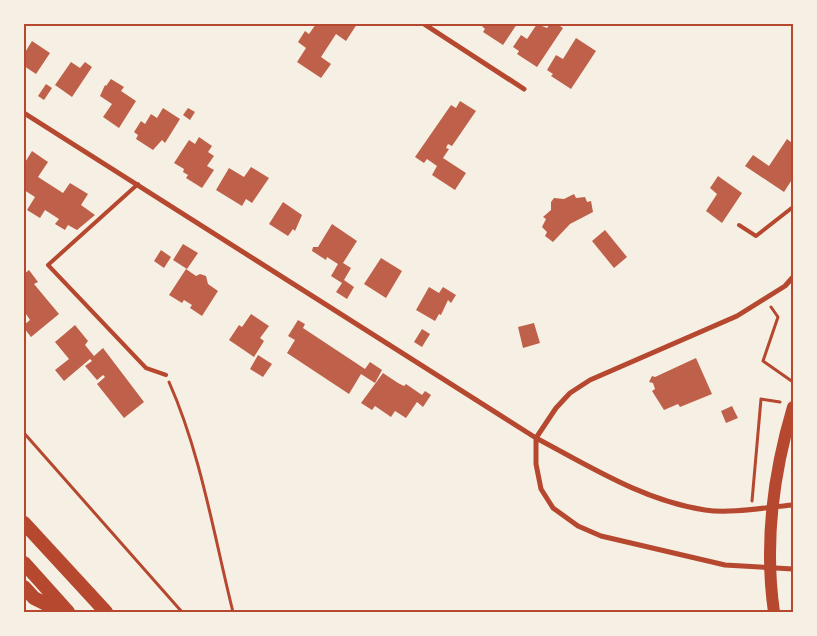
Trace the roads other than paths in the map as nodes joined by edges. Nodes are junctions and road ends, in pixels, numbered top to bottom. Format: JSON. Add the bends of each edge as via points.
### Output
{"nodes":[{"id":1,"x":424,"y":24,"type":"edge"},
{"id":2,"x":524,"y":89,"type":"dead end"},
{"id":3,"x":24,"y":113,"type":"edge"},
{"id":4,"x":138,"y":184,"type":"junction"},
{"id":5,"x":793,"y":207,"type":"edge"},
{"id":6,"x":739,"y":225,"type":"dead end"},
{"id":7,"x":793,"y":277,"type":"edge"},
{"id":8,"x":166,"y":375,"type":"road end"},
{"id":9,"x":793,"y":407,"type":"edge"},
{"id":10,"x":536,"y":438,"type":"junction"},
{"id":11,"x":793,"y":505,"type":"edge"},
{"id":12,"x":24,"y":523,"type":"edge"},
{"id":13,"x":24,"y":563,"type":"edge"},
{"id":14,"x":770,"y":567,"type":"junction"},
{"id":15,"x":793,"y":569,"type":"edge"},
{"id":16,"x":24,"y":587,"type":"edge"},
{"id":17,"x":62,"y":612,"type":"edge"},
{"id":18,"x":68,"y":612,"type":"edge"},
{"id":19,"x":106,"y":612,"type":"edge"},
{"id":20,"x":774,"y":612,"type":"edge"}],
"edges":[{"from":1,"to":2,"type":"street"},
{"from":3,"to":4,"type":"street"},
{"from":4,"to":8,"type":"lane","via":[[48,266],[146,368]]},
{"from":4,"to":10,"type":"street"},
{"from":5,"to":6,"type":"lane","via":[[756,236]]},
{"from":7,"to":10,"type":"street","via":[[785,286],[737,316],[590,380],[570,393],[556,408]]},
{"from":9,"to":14,"type":"main road","via":[[778,462],[772,500]]},
{"from":10,"to":11,"type":"street","via":[[618,482],[667,501],[707,510]]},
{"from":10,"to":14,"type":"street","via":[[536,464],[541,489],[553,508],[578,526],[601,536],[725,565]]},
{"from":12,"to":19,"type":"highway"},
{"from":13,"to":18,"type":"highway"},
{"from":14,"to":15,"type":"street"},
{"from":14,"to":20,"type":"main road"},
{"from":16,"to":17,"type":"highway","via":[[34,598]]}]}
